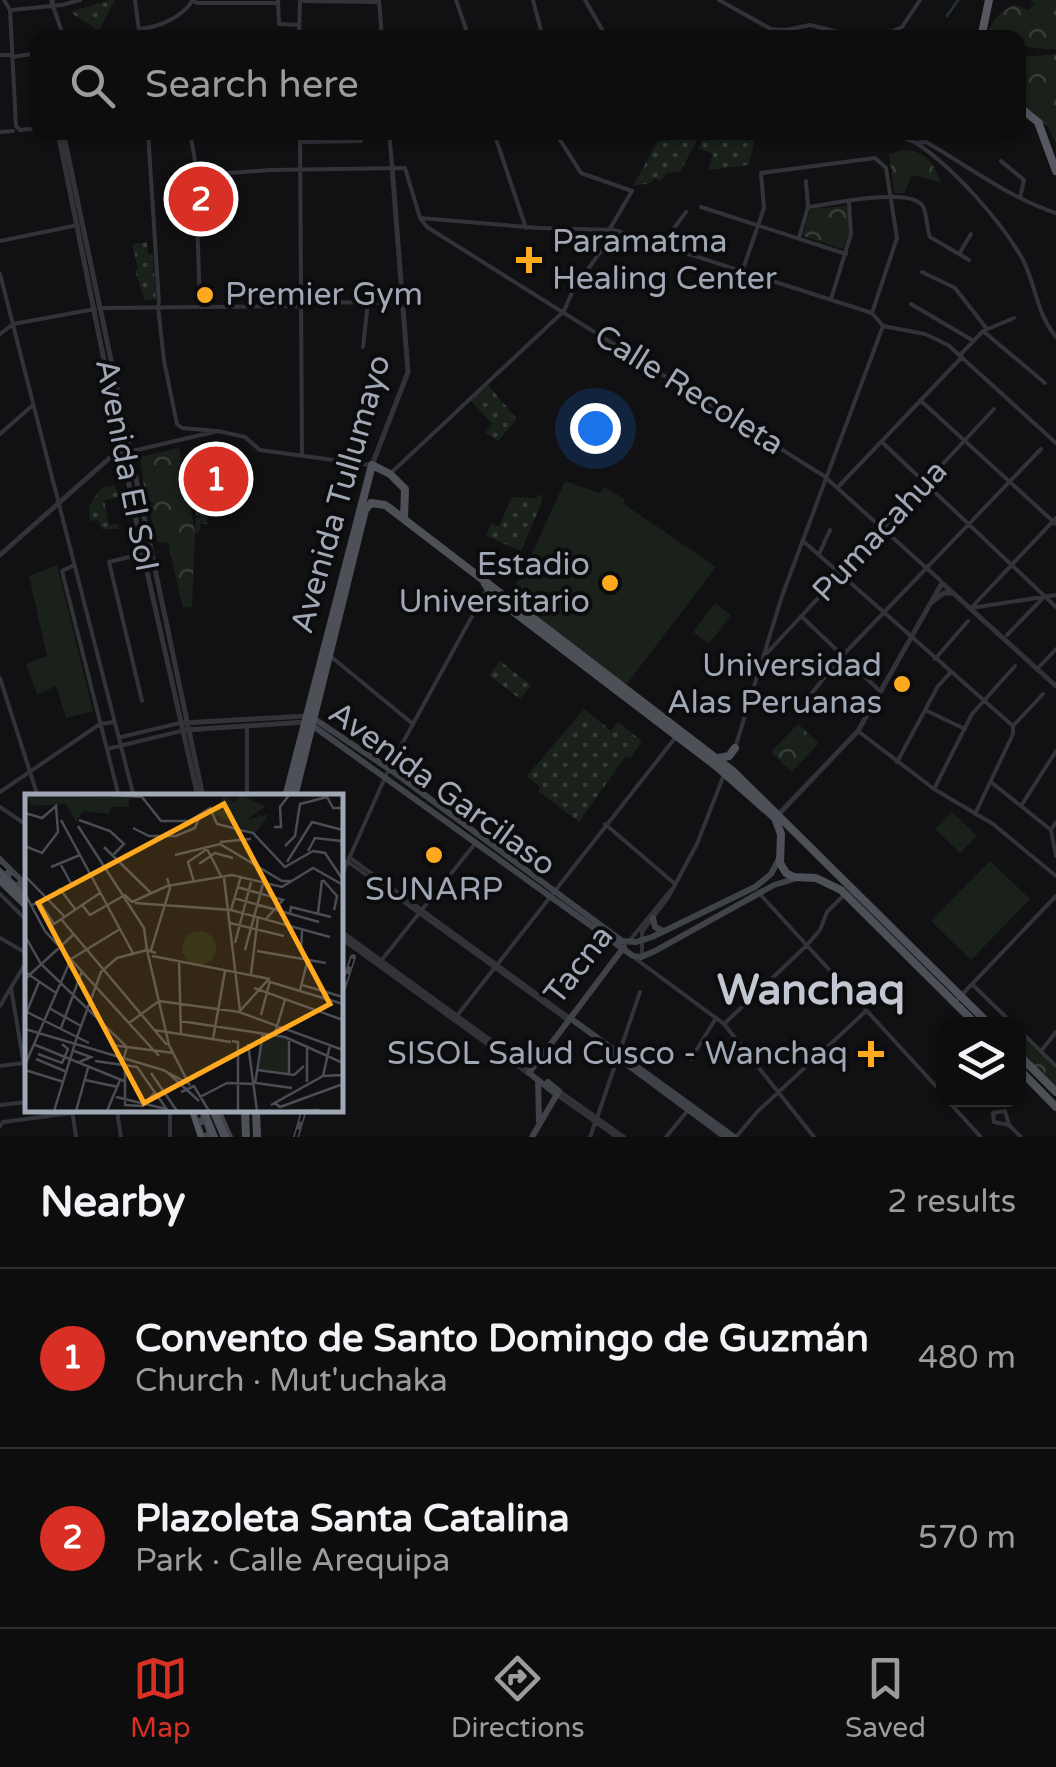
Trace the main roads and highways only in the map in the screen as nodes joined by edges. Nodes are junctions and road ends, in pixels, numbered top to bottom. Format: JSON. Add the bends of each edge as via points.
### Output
{"nodes":[{"id":1,"x":988,"y":0,"type":"edge"},
{"id":2,"x":982,"y":30,"type":"edge"},
{"id":3,"x":1026,"y":112,"type":"edge"},
{"id":4,"x":1056,"y":171,"type":"edge"},
{"id":5,"x":363,"y":490,"type":"junction"},
{"id":6,"x":404,"y":502,"type":"junction"},
{"id":7,"x":386,"y":506,"type":"junction"},
{"id":8,"x":404,"y":518,"type":"junction"},
{"id":9,"x":310,"y":721,"type":"junction"},
{"id":10,"x":679,"y":732,"type":"junction"},
{"id":11,"x":736,"y":748,"type":"road end"},
{"id":12,"x":715,"y":756,"type":"junction"},
{"id":13,"x":726,"y":770,"type":"junction"},
{"id":14,"x":291,"y":794,"type":"edge"},
{"id":15,"x":778,"y":814,"type":"junction"},
{"id":16,"x":804,"y":844,"type":"junction"},
{"id":17,"x":814,"y":853,"type":"junction"},
{"id":18,"x":781,"y":855,"type":"junction"},
{"id":19,"x":0,"y":859,"type":"edge"},
{"id":20,"x":0,"y":869,"type":"edge"},
{"id":21,"x":801,"y":877,"type":"junction"},
{"id":22,"x":0,"y":878,"type":"edge"},
{"id":23,"x":24,"y":885,"type":"edge"},
{"id":24,"x":757,"y":890,"type":"junction"},
{"id":25,"x":552,"y":895,"type":"junction"},
{"id":26,"x":25,"y":905,"type":"edge"},
{"id":27,"x":652,"y":918,"type":"road end"},
{"id":28,"x":664,"y":932,"type":"junction"},
{"id":29,"x":630,"y":942,"type":"junction"},
{"id":30,"x":622,"y":949,"type":"junction"},
{"id":31,"x":958,"y":1000,"type":"junction"},
{"id":32,"x":971,"y":1017,"type":"edge"},
{"id":33,"x":981,"y":1017,"type":"edge"},
{"id":34,"x":569,"y":1019,"type":"junction"},
{"id":35,"x":1026,"y":1062,"type":"edge"},
{"id":36,"x":530,"y":1072,"type":"junction"},
{"id":37,"x":1026,"y":1076,"type":"edge"},
{"id":38,"x":538,"y":1080,"type":"junction"},
{"id":39,"x":558,"y":1092,"type":"junction"},
{"id":40,"x":1056,"y":1092,"type":"edge"},
{"id":41,"x":1056,"y":1106,"type":"edge"},
{"id":42,"x":690,"y":1107,"type":"junction"},
{"id":43,"x":197,"y":1112,"type":"edge"},
{"id":44,"x":198,"y":1112,"type":"edge"},
{"id":45,"x":216,"y":1112,"type":"edge"},
{"id":46,"x":256,"y":1112,"type":"edge"},
{"id":47,"x":539,"y":1122,"type":"junction"},
{"id":48,"x":199,"y":1137,"type":"edge"},
{"id":49,"x":214,"y":1137,"type":"edge"},
{"id":50,"x":229,"y":1137,"type":"edge"},
{"id":51,"x":257,"y":1137,"type":"edge"},
{"id":52,"x":532,"y":1137,"type":"edge"},
{"id":53,"x":725,"y":1137,"type":"edge"},
{"id":54,"x":735,"y":1137,"type":"edge"}],
"edges":[{"from":1,"to":2,"type":"highway"},
{"from":3,"to":4,"type":"highway","via":[[1038,122]]},
{"from":5,"to":6,"type":"main road","name":"Avenida Tullumayo","via":[[368,464],[405,489]]},
{"from":5,"to":7,"type":"main road"},
{"from":5,"to":9,"type":"main road","name":"Avenida Tullumayo"},
{"from":6,"to":7,"type":"main road"},
{"from":6,"to":8,"type":"main road"},
{"from":7,"to":8,"type":"main road"},
{"from":7,"to":9,"type":"main road","name":"Avenida Tullumayo","via":[[365,510]]},
{"from":8,"to":10,"type":"main road"},
{"from":9,"to":14,"type":"main road","name":"Avenida Tullumayo"},
{"from":9,"to":25,"type":"main road","name":"Avenida Garcilaso"},
{"from":10,"to":12,"type":"main road"},
{"from":10,"to":13,"type":"main road"},
{"from":11,"to":12,"type":"main road","via":[[725,758]]},
{"from":12,"to":13,"type":"main road"},
{"from":13,"to":15,"type":"main road"},
{"from":15,"to":16,"type":"main road"},
{"from":15,"to":18,"type":"main road"},
{"from":16,"to":17,"type":"main road"},
{"from":16,"to":18,"type":"main road","via":[[790,844]]},
{"from":17,"to":21,"type":"main road","via":[[814,867]]},
{"from":17,"to":31,"type":"main road"},
{"from":18,"to":21,"type":"main road","via":[[784,872]]},
{"from":18,"to":24,"type":"main road"},
{"from":19,"to":23,"type":"main road"},
{"from":20,"to":23,"type":"main road"},
{"from":21,"to":24,"type":"main road"},
{"from":21,"to":31,"type":"main road","via":[[823,880],[845,894]]},
{"from":22,"to":26,"type":"main road"},
{"from":24,"to":28,"type":"main road"},
{"from":24,"to":30,"type":"main road","name":"Avenida Garcilaso","via":[[655,951],[636,957]]},
{"from":25,"to":29,"type":"main road","name":"Avenida Garcilaso"},
{"from":25,"to":30,"type":"main road","name":"Avenida Garcilaso"},
{"from":27,"to":28,"type":"main road"},
{"from":28,"to":29,"type":"main road","name":"Tacna"},
{"from":29,"to":30,"type":"main road","name":"Tacna"},
{"from":30,"to":34,"type":"main road","name":"Tacna"},
{"from":31,"to":32,"type":"main road"},
{"from":31,"to":33,"type":"main road"},
{"from":34,"to":36,"type":"main road","name":"Tacna"},
{"from":34,"to":42,"type":"main road"},
{"from":35,"to":40,"type":"main road"},
{"from":36,"to":38,"type":"main road"},
{"from":36,"to":39,"type":"main road"},
{"from":37,"to":41,"type":"main road"},
{"from":38,"to":39,"type":"main road"},
{"from":38,"to":47,"type":"main road"},
{"from":39,"to":47,"type":"main road"},
{"from":42,"to":53,"type":"main road"},
{"from":42,"to":54,"type":"main road"},
{"from":43,"to":48,"type":"highway"},
{"from":44,"to":49,"type":"main road"},
{"from":45,"to":50,"type":"main road"},
{"from":46,"to":51,"type":"main road"},
{"from":47,"to":52,"type":"main road"}]}
